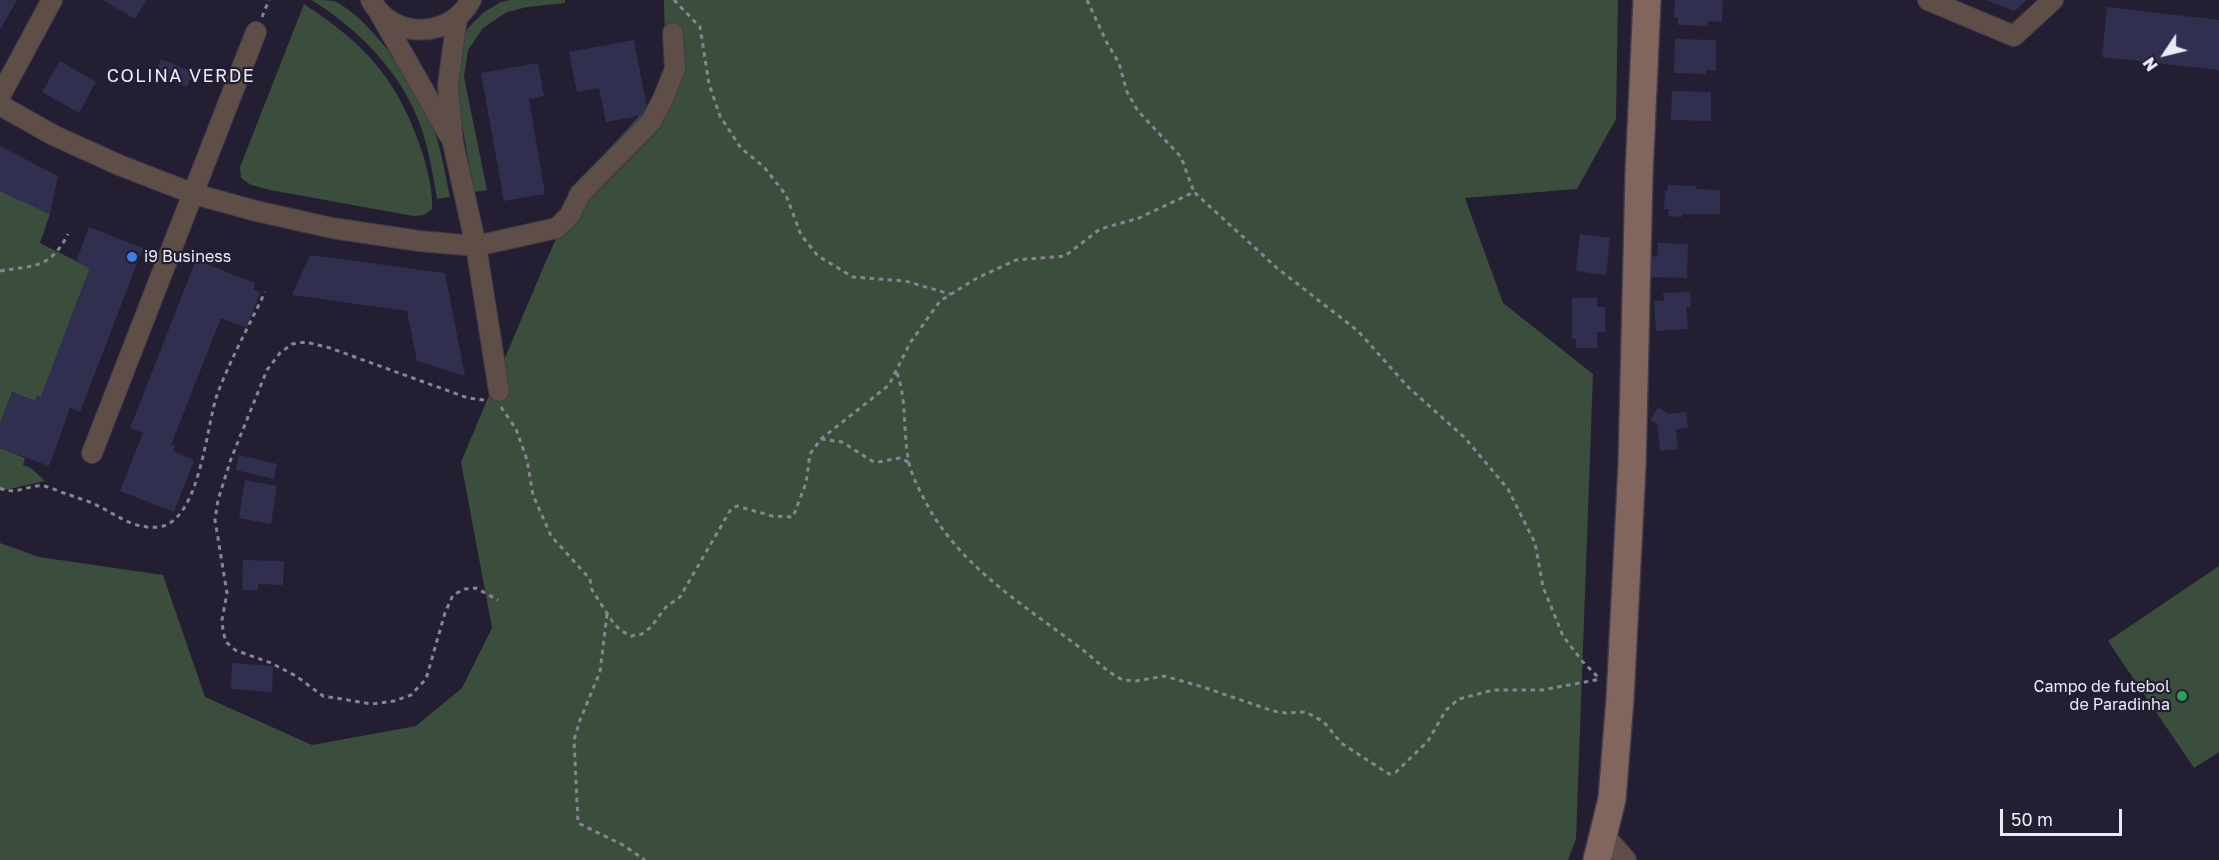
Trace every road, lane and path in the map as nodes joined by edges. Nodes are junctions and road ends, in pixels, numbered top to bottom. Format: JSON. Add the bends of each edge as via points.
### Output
{"nodes":[{"id":1,"x":52,"y":0,"type":"edge"},
{"id":2,"x":674,"y":0,"type":"edge"},
{"id":3,"x":1087,"y":0,"type":"edge"},
{"id":4,"x":1647,"y":0,"type":"edge"},
{"id":5,"x":1928,"y":0,"type":"edge"},
{"id":6,"x":2053,"y":0,"type":"edge"},
{"id":7,"x":469,"y":5,"type":"edge"},
{"id":8,"x":375,"y":6,"type":"edge"},
{"id":9,"x":256,"y":32,"type":"dead end"},
{"id":10,"x":673,"y":33,"type":"dead end"},
{"id":11,"x":0,"y":96,"type":"edge"},
{"id":12,"x":0,"y":105,"type":"edge"},
{"id":13,"x":453,"y":143,"type":"junction"},
{"id":14,"x":1194,"y":192,"type":"junction"},
{"id":15,"x":194,"y":194,"type":"junction"},
{"id":16,"x":68,"y":234,"type":"dead end"},
{"id":17,"x":476,"y":246,"type":"junction"},
{"id":18,"x":0,"y":271,"type":"edge"},
{"id":19,"x":265,"y":292,"type":"dead end"},
{"id":20,"x":950,"y":294,"type":"junction"},
{"id":21,"x":896,"y":371,"type":"junction"},
{"id":22,"x":496,"y":396,"type":"junction"},
{"id":23,"x":821,"y":439,"type":"junction"},
{"id":24,"x":92,"y":453,"type":"dead end"},
{"id":25,"x":910,"y":463,"type":"junction"},
{"id":26,"x":1,"y":489,"type":"edge"},
{"id":27,"x":498,"y":600,"type":"dead end"},
{"id":28,"x":607,"y":614,"type":"junction"},
{"id":29,"x":1600,"y":680,"type":"junction"},
{"id":30,"x":1620,"y":699,"type":"junction"},
{"id":31,"x":1600,"y":847,"type":"edge"},
{"id":32,"x":645,"y":860,"type":"edge"},
{"id":33,"x":1626,"y":860,"type":"edge"}],
"edges":[{"from":1,"to":11,"type":"street"},
{"from":2,"to":20,"type":"path","via":[[700,27],[720,116],[741,148],[764,167],[786,195],[801,235],[813,251],[853,277],[905,281]]},
{"from":3,"to":14,"type":"path","via":[[1119,63],[1127,92],[1138,111],[1181,157]]},
{"from":4,"to":30,"type":"street"},
{"from":5,"to":6,"type":"street","via":[[2014,36]]},
{"from":7,"to":8,"type":"street","via":[[442,26],[425,30],[393,23]]},
{"from":7,"to":13,"type":"street","via":[[448,85]]},
{"from":8,"to":13,"type":"street"},
{"from":9,"to":15,"type":"street"},
{"from":10,"to":17,"type":"street","via":[[675,69],[651,122],[580,194],[570,215],[557,228]]},
{"from":12,"to":15,"type":"street","via":[[53,135]]},
{"from":13,"to":17,"type":"street"},
{"from":14,"to":20,"type":"path","via":[[1139,218],[1100,229],[1065,256],[1016,260]]},
{"from":14,"to":29,"type":"path","via":[[1277,268],[1359,331],[1408,387],[1465,438],[1508,489],[1535,543],[1543,587],[1563,636]]},
{"from":15,"to":17,"type":"street","via":[[333,228]]},
{"from":15,"to":24,"type":"street"},
{"from":16,"to":18,"type":"path","via":[[61,248],[39,266]]},
{"from":17,"to":22,"type":"street"},
{"from":19,"to":26,"type":"path","via":[[217,396],[194,488],[181,513],[172,521],[162,527],[145,528],[93,503],[43,486],[21,491]]},
{"from":20,"to":21,"type":"path","via":[[940,301],[916,334]]},
{"from":21,"to":23,"type":"path","via":[[889,385]]},
{"from":21,"to":25,"type":"path","via":[[903,391]]},
{"from":22,"to":27,"type":"path","via":[[468,398],[330,348],[306,342],[292,344],[267,370],[231,459],[215,520],[227,593],[222,620],[226,642],[235,650],[296,676],[323,696],[372,704],[411,695],[426,679],[453,595],[476,588]]},
{"from":22,"to":28,"type":"path","via":[[516,429],[533,495],[551,536],[590,579],[592,590]]},
{"from":23,"to":25,"type":"path","via":[[842,442],[878,462],[900,458]]},
{"from":23,"to":28,"type":"path","via":[[810,454],[806,483],[793,517],[772,516],[737,506],[725,516],[680,597],[651,627],[631,636],[620,630]]},
{"from":25,"to":29,"type":"path","via":[[935,520],[972,564],[1117,677],[1136,681],[1164,676],[1273,711],[1306,712],[1330,727],[1341,743],[1389,774],[1424,745],[1446,710],[1459,699],[1493,690],[1542,690]]},
{"from":28,"to":32,"type":"path","via":[[600,672],[574,740],[578,823]]},
{"from":29,"to":30,"type":"path"},
{"from":30,"to":31,"type":"street","via":[[1612,799]]},
{"from":31,"to":33,"type":"street"}]}
